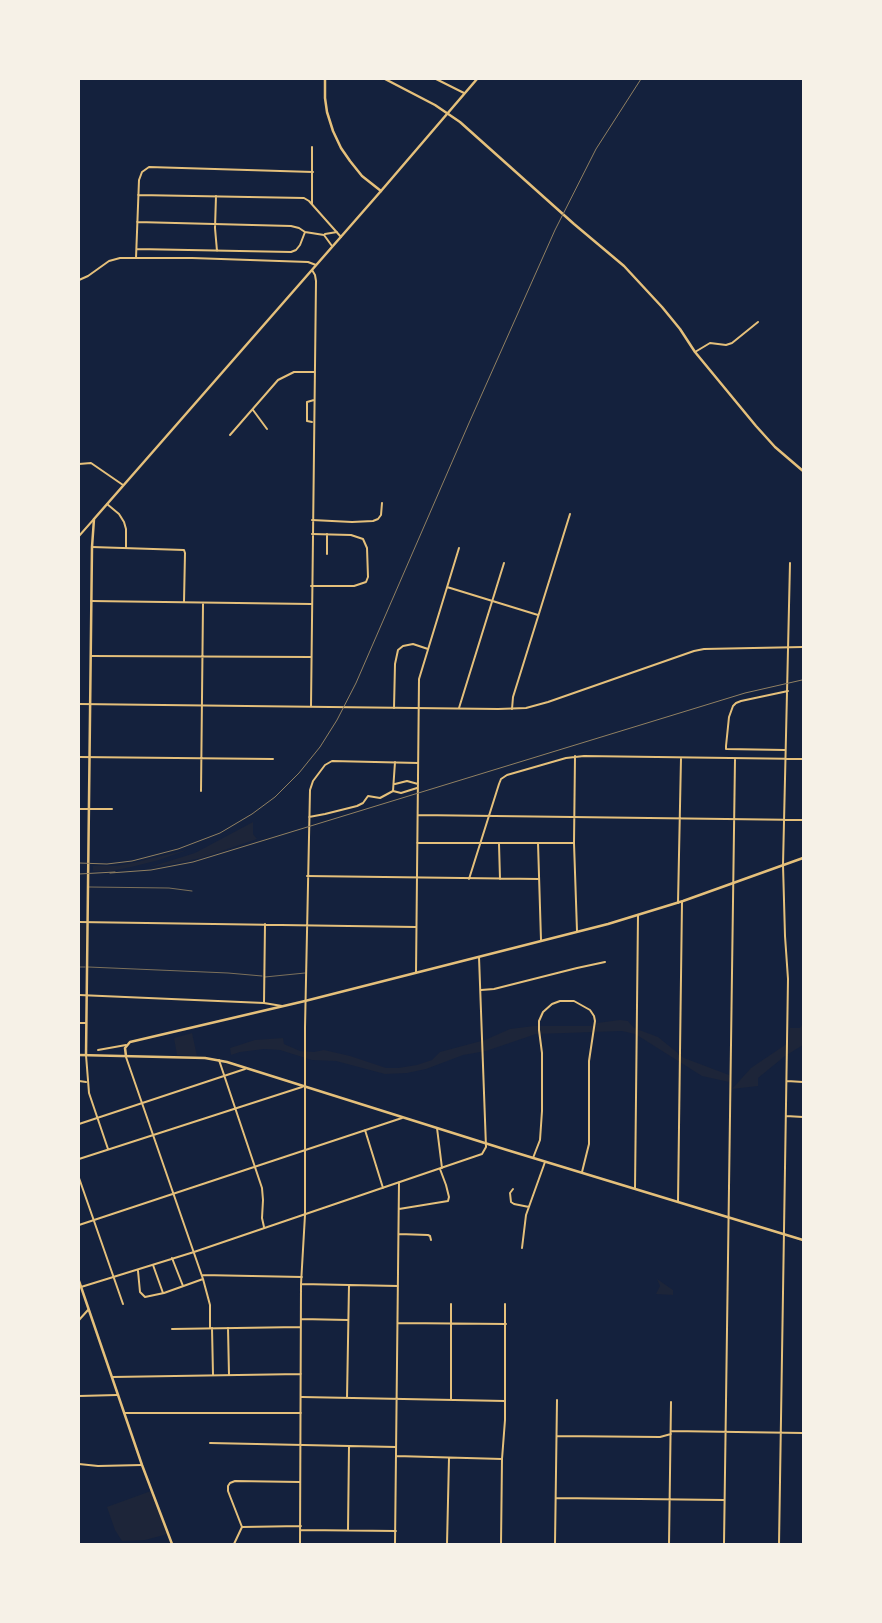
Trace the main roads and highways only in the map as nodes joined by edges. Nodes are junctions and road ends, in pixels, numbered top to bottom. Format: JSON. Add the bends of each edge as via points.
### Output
{"nodes":[{"id":1,"x":325,"y":79,"type":"edge"},
{"id":2,"x":385,"y":79,"type":"edge"},
{"id":3,"x":477,"y":79,"type":"edge"},
{"id":4,"x":381,"y":191,"type":"junction"},
{"id":5,"x":803,"y":471,"type":"edge"},
{"id":6,"x":803,"y":858,"type":"edge"},
{"id":7,"x":79,"y":1055,"type":"edge"},
{"id":8,"x":86,"y":1055,"type":"junction"},
{"id":9,"x":126,"y":1056,"type":"junction"},
{"id":10,"x":803,"y":1240,"type":"edge"},
{"id":11,"x":79,"y":1281,"type":"edge"},
{"id":12,"x":172,"y":1544,"type":"edge"}],
"edges":[{"from":1,"to":4,"type":"main road","via":[[327,112],[341,148],[362,176]]},
{"from":2,"to":5,"type":"main road","via":[[435,104],[460,122],[624,266],[680,329],[756,426]]},
{"from":3,"to":4,"type":"main road"},
{"from":4,"to":8,"type":"main road","via":[[93,521]]},
{"from":6,"to":9,"type":"main road","via":[[638,915],[305,1001],[130,1042],[126,1045]]},
{"from":7,"to":8,"type":"main road"},
{"from":8,"to":9,"type":"main road"},
{"from":9,"to":10,"type":"main road","via":[[219,1060]]},
{"from":11,"to":12,"type":"main road"}]}
